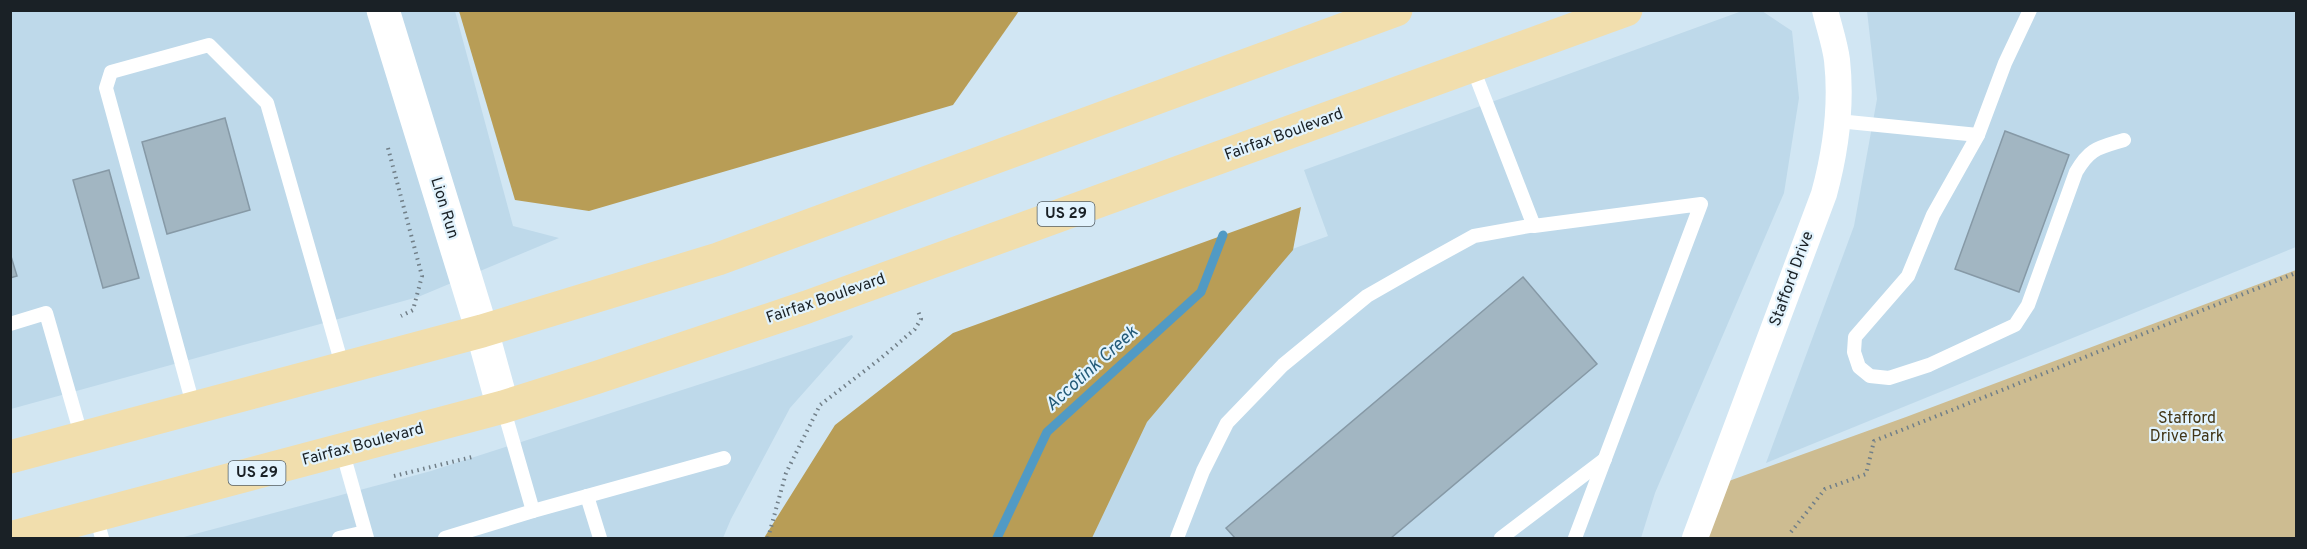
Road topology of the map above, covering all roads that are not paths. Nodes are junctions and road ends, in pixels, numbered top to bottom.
1 (383, 10) edge
2 (1396, 10) edge
3 (1626, 10) edge
4 (1825, 10) edge
5 (2030, 10) edge
6 (1472, 66) junction
7 (1838, 121) junction
8 (1978, 135) junction
9 (2124, 140) dead end
10 (1535, 225) junction
11 (10, 324) edge
12 (482, 331) junction
13 (344, 368) junction
14 (503, 407) junction
15 (194, 408) junction
16 (82, 438) junction
17 (342, 450) junction
18 (10, 457) edge
19 (724, 458) dead end
20 (1605, 459) junction
21 (587, 496) junction
22 (533, 511) junction
23 (99, 527) edge
24 (366, 535) edge
25 (10, 538) edge
26 (339, 538) edge
27 (445, 538) edge
28 (600, 538) edge
29 (1177, 538) edge
30 (1501, 538) edge
31 (1575, 538) edge
32 (1695, 538) edge

1 - 12 street, Lion Run
2 - 12 main road
3 - 6 main road, Fairfax Boulevard / US 29
4 - 7 street, Stafford Drive
5 - 8 lane
6 - 10 lane
6 - 14 main road, Fairfax Boulevard / US 29
7 - 8 lane
7 - 32 street, Stafford Drive
8 - 9 lane
10 - 20 lane
10 - 29 lane
11 - 16 lane
12 - 13 main road
12 - 14 street, Lion Run
13 - 15 main road
13 - 15 lane
14 - 17 main road, Fairfax Boulevard / US 29
14 - 22 lane
15 - 16 main road
16 - 18 main road
17 - 23 main road, Fairfax Boulevard / US 29
17 - 24 lane
19 - 21 lane
20 - 30 lane
20 - 31 lane
21 - 22 lane
21 - 28 lane
22 - 27 lane
23 - 25 main road, Fairfax Boulevard / US 29
24 - 26 lane

